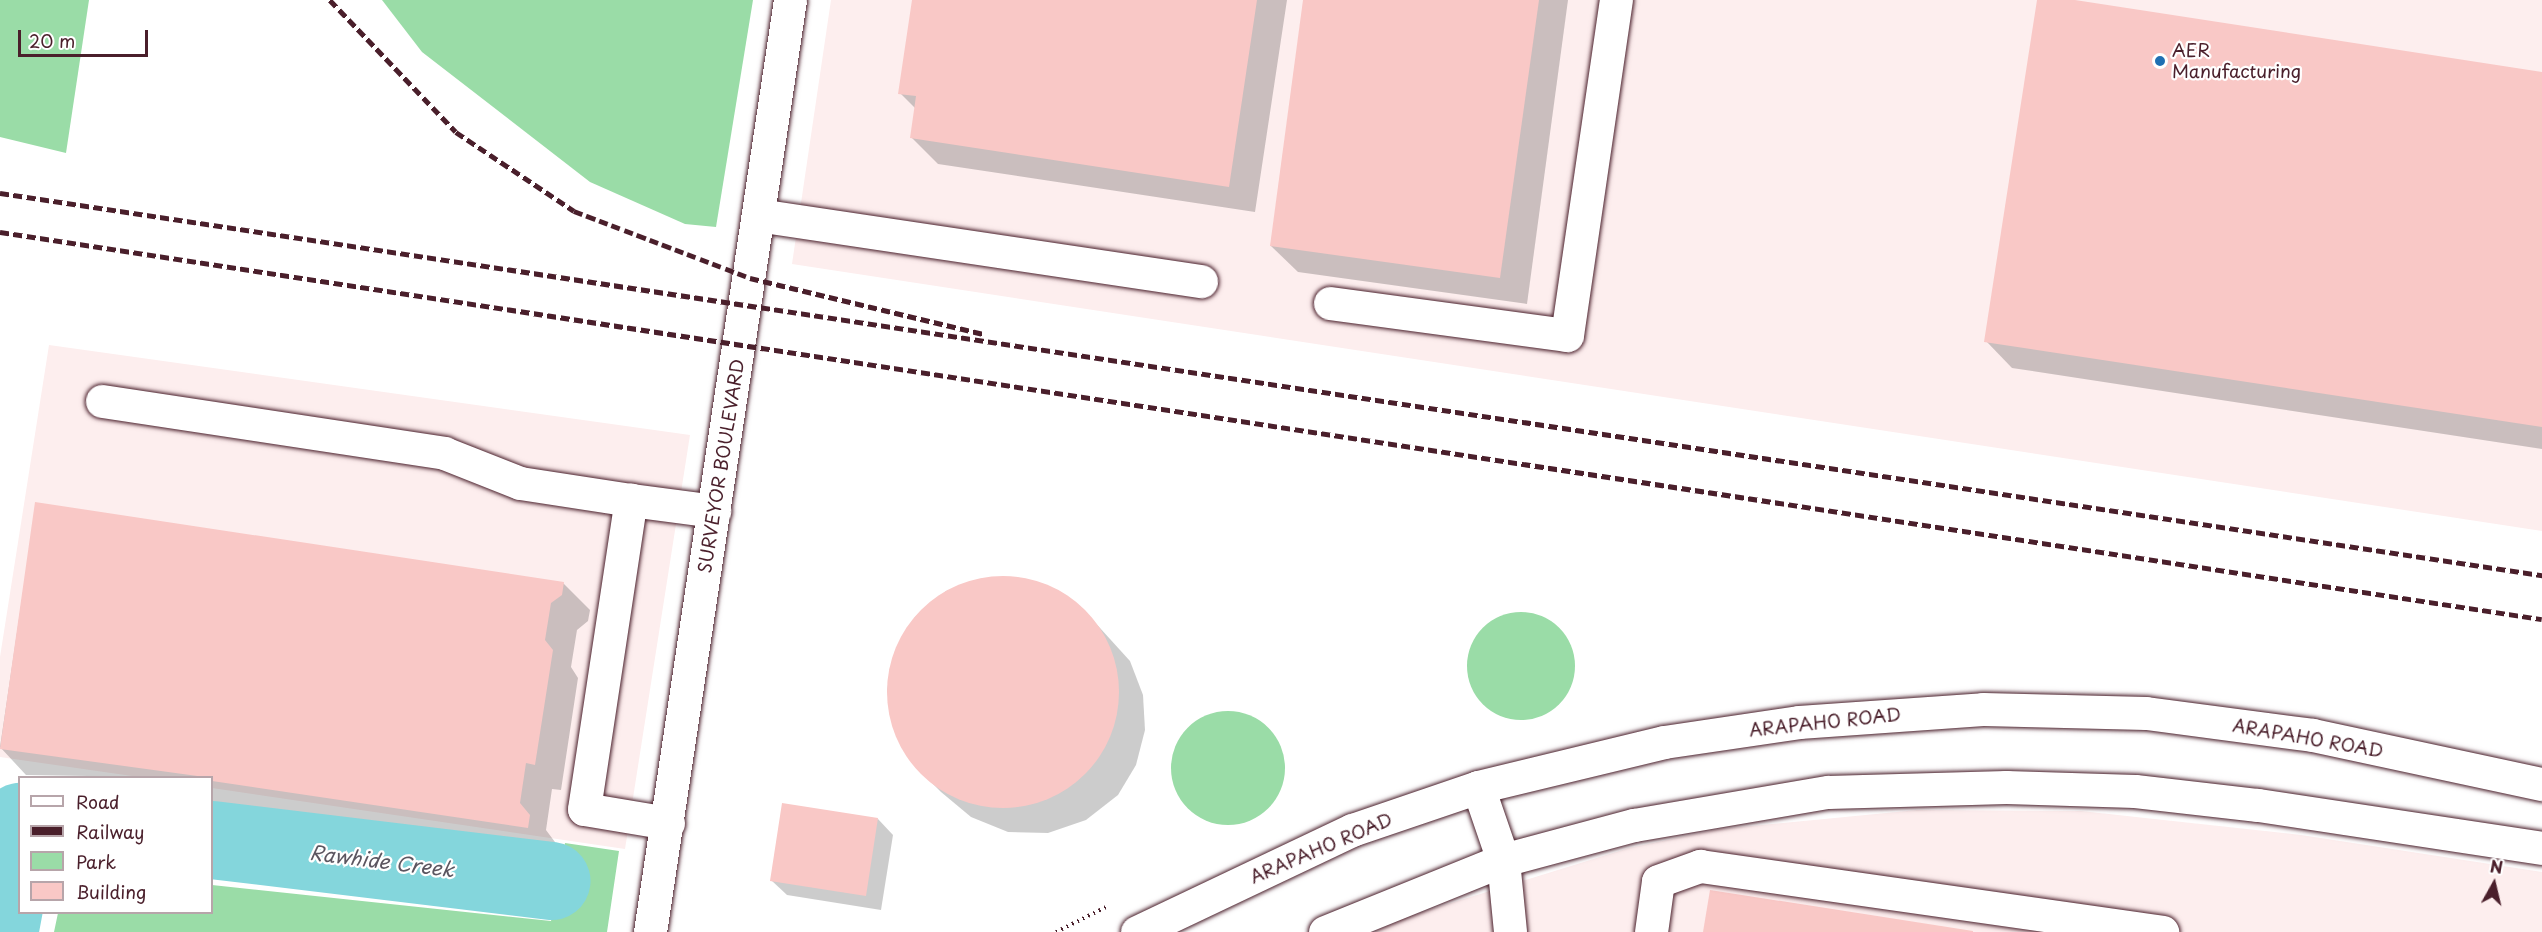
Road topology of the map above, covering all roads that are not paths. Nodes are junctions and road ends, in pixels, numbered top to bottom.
1 (790, 0) edge
2 (1616, 0) edge
3 (758, 215) junction
4 (1201, 281) dead end
5 (1330, 303) dead end
6 (102, 401) dead end
7 (631, 500) junction
8 (714, 511) junction
9 (2542, 784) edge
10 (1478, 787) junction
11 (668, 823) junction
12 (2542, 848) edge
13 (1503, 860) junction
14 (650, 932) edge
15 (1137, 932) edge
16 (1325, 932) edge
17 (1510, 932) edge
18 (1651, 932) edge
19 (2162, 932) edge

1 - 3 main road, SURVEYOR BOULEVARD
2 - 5 main road
3 - 4 main road
3 - 8 main road, SURVEYOR BOULEVARD
6 - 7 main road
7 - 8 main road
7 - 11 main road
8 - 11 main road, SURVEYOR BOULEVARD
9 - 10 main road, ARAPAHO ROAD
10 - 13 main road
10 - 15 main road, ARAPAHO ROAD
11 - 14 main road, SURVEYOR BOULEVARD
12 - 13 main road
13 - 16 main road
13 - 17 main road
18 - 19 main road

